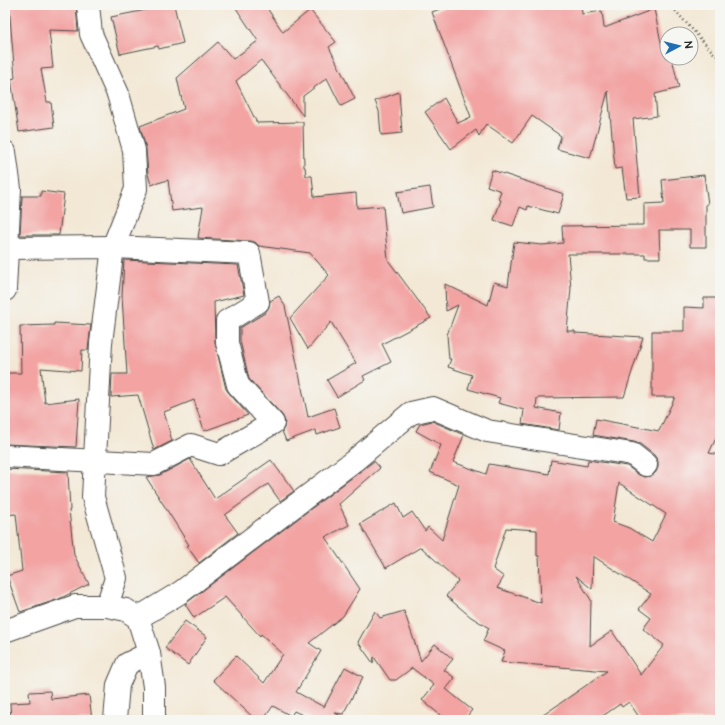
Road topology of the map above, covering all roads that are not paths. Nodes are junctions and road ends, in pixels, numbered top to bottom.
1 (88, 5) edge
2 (5, 152) edge
3 (114, 247) junction
4 (6, 248) edge
5 (5, 290) edge
6 (5, 456) edge
7 (95, 462) junction
8 (646, 465) dead end
9 (107, 606) junction
10 (138, 618) junction
11 (5, 631) edge
12 (149, 653) junction
13 (114, 720) edge
14 (154, 720) edge

1 - 3 street
2 - 4 street
3 - 4 street
3 - 7 street
3 - 7 street
4 - 5 street
6 - 7 street
7 - 9 street
8 - 10 street
9 - 10 street
9 - 11 street
10 - 12 street
12 - 13 street
12 - 14 street

